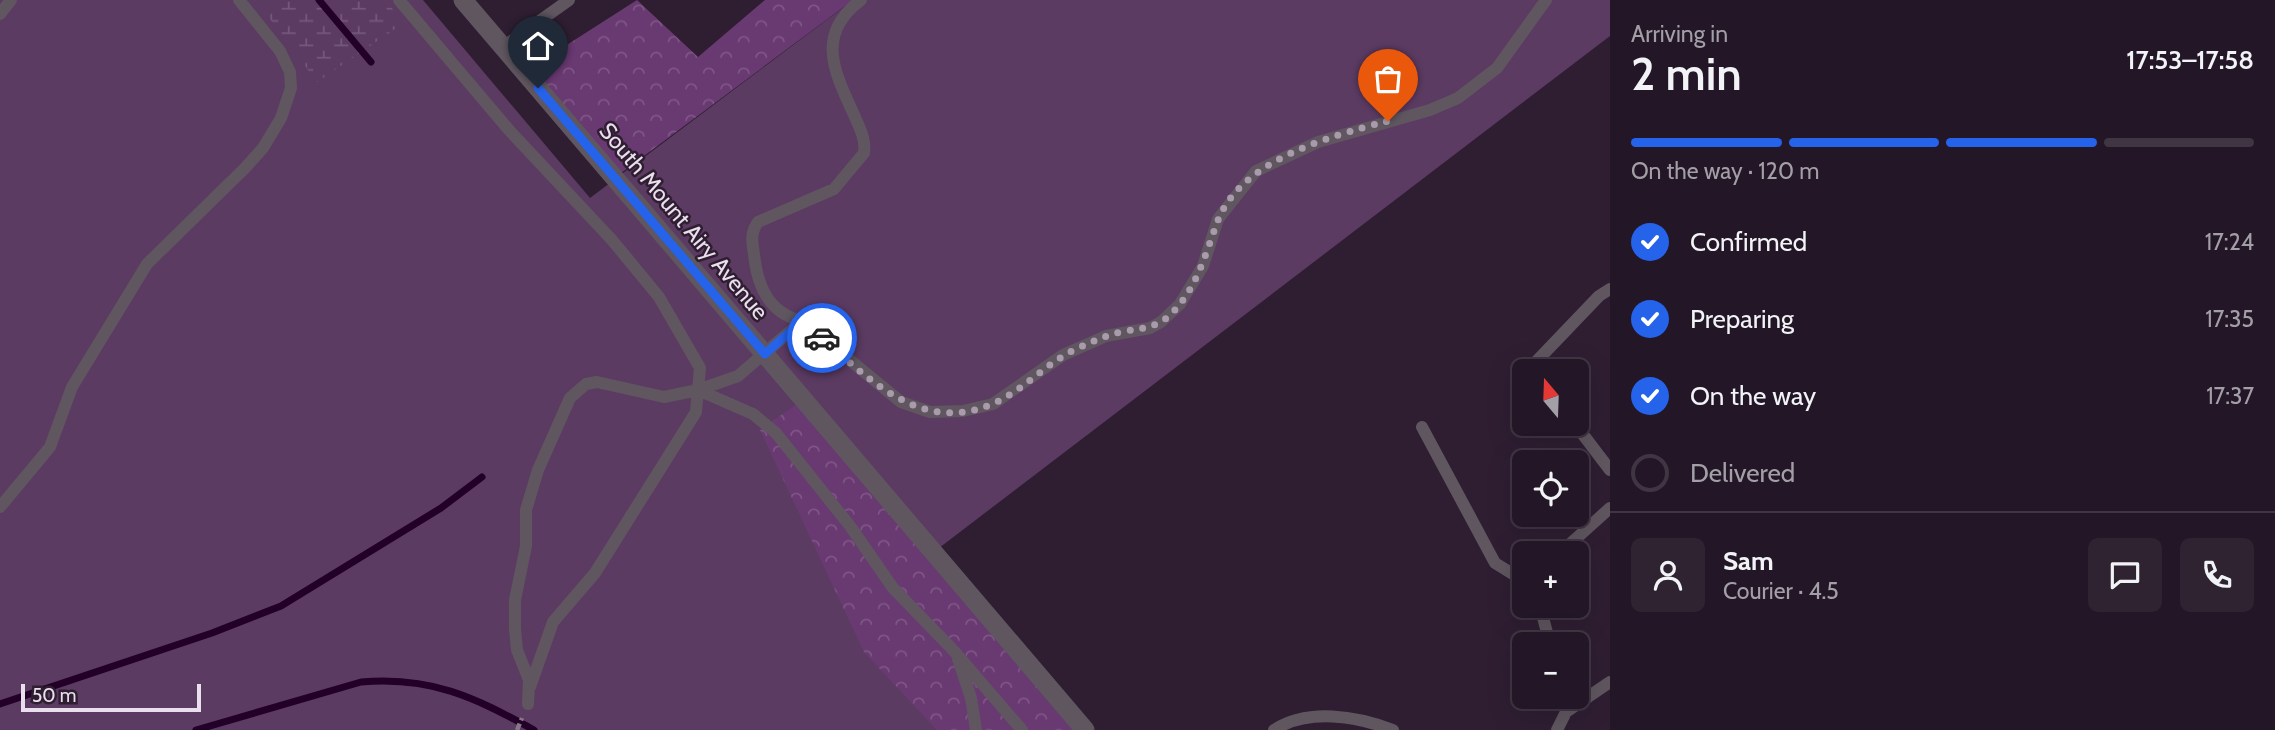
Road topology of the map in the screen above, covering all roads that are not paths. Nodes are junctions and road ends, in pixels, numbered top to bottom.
1 (12, 0) edge
2 (239, 0) edge
3 (399, 0) edge
4 (463, 0) edge
5 (569, 0) edge
6 (860, 0) edge
7 (1546, 0) edge
8 (0, 4) edge
9 (0, 14) edge
10 (503, 47) junction
11 (1610, 289) edge
12 (802, 321) junction
13 (765, 354) junction
14 (1539, 359) edge
15 (698, 390) junction
16 (1422, 427) dead end
17 (1584, 436) edge
18 (1610, 470) edge
19 (0, 507) edge
20 (1610, 508) edge
21 (1573, 541) edge
22 (1512, 574) edge
23 (954, 651) junction
24 (1610, 682) edge
25 (530, 687) junction
26 (528, 704) dead end
27 (1565, 709) edge
28 (1566, 712) junction
29 (976, 730) edge
30 (1022, 730) edge
31 (1086, 730) edge
32 (1274, 730) edge
33 (1393, 730) edge
34 (1558, 730) edge

1 - 8 lane
1 - 9 lane
2 - 19 lane
3 - 15 lane
4 - 10 street, South Mount Airy Avenue
5 - 10 lane
6 - 12 lane
7 - 12 lane
10 - 13 street, South Mount Airy Avenue
11 - 14 lane
12 - 13 lane
13 - 15 lane
13 - 31 street, South Mount Airy Avenue
15 - 23 lane
15 - 25 lane
15 - 25 lane
16 - 22 lane
17 - 18 lane
20 - 21 lane
23 - 29 lane
23 - 30 lane
24 - 28 lane
25 - 26 lane
27 - 28 lane
28 - 34 lane
32 - 33 lane

